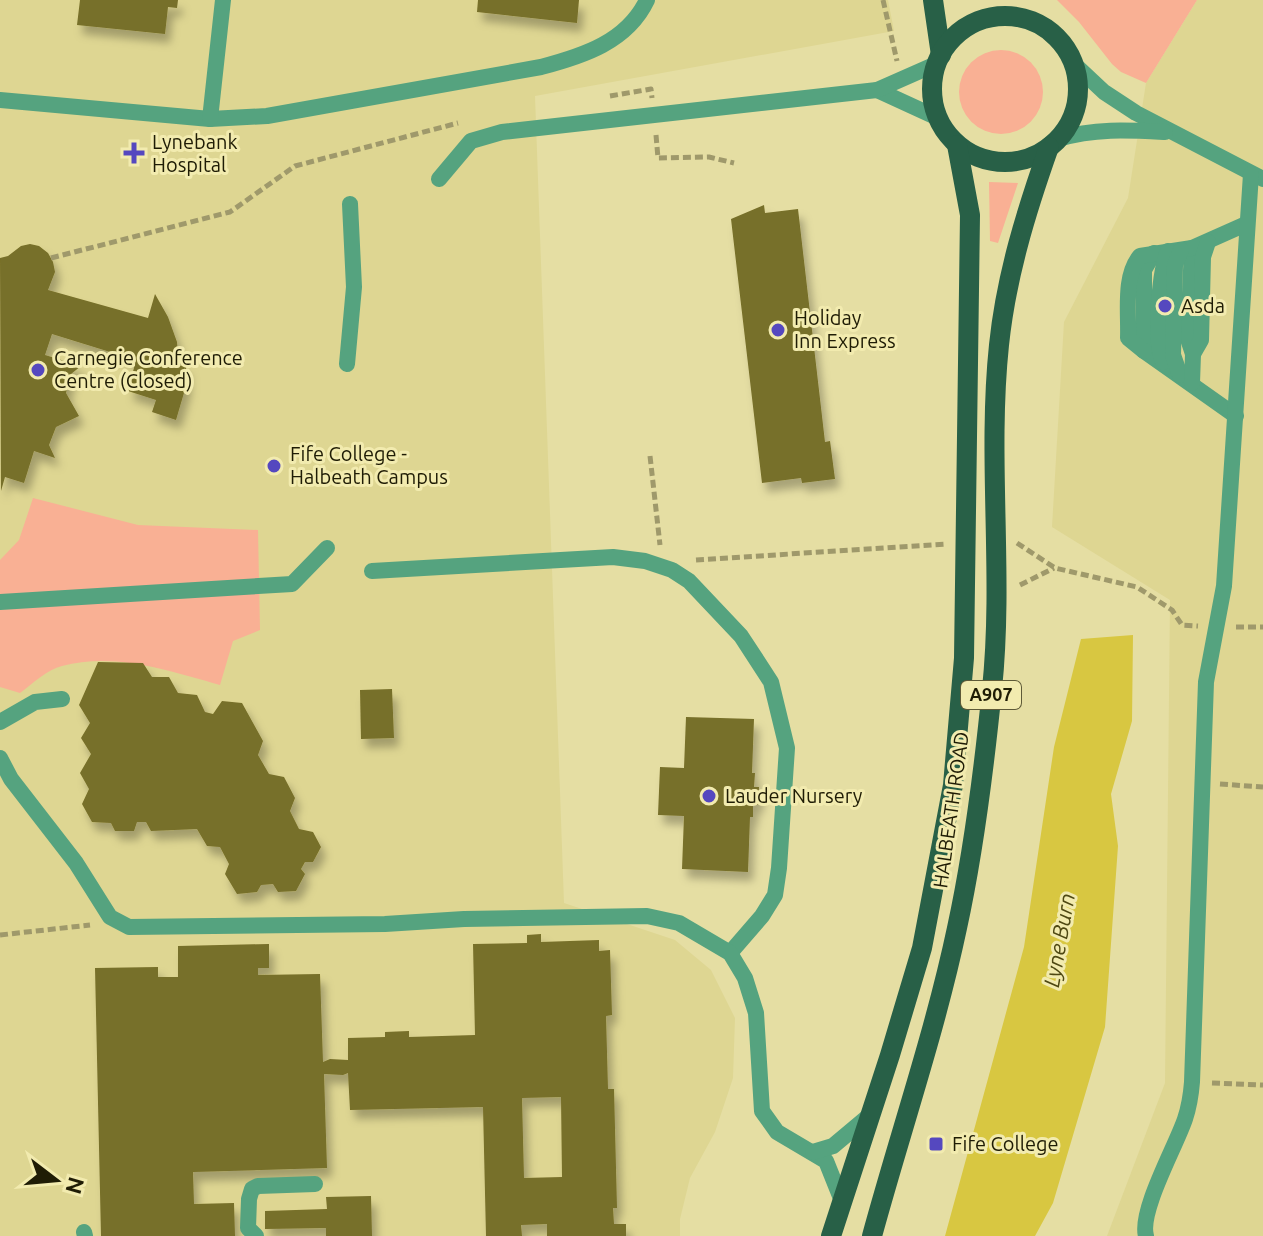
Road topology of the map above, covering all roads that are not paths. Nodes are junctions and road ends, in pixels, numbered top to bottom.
1 (223, 0) edge
2 (647, 0) edge
3 (933, 0) edge
4 (1003, 0) edge
5 (1021, 18) junction
6 (938, 60) junction
7 (1072, 62) junction
8 (877, 90) junction
9 (0, 100) edge
10 (938, 118) junction
11 (210, 119) junction
12 (1170, 132) junction
13 (1054, 143) junction
14 (957, 145) junction
15 (1257, 177) edge
16 (439, 179) dead end
17 (350, 204) dead end
18 (1246, 224) junction
19 (1181, 249) junction
20 (1163, 362) junction
21 (347, 364) dead end
22 (1190, 382) junction
23 (1238, 390) junction
24 (1236, 416) junction
25 (327, 548) dead end
26 (372, 571) dead end
27 (0, 602) edge
28 (62, 699) dead end
29 (0, 722) edge
30 (0, 758) edge
31 (730, 953) junction
32 (870, 1115) junction
33 (813, 1152) junction
34 (315, 1184) dead end
35 (842, 1201) junction
36 (256, 1236) edge
37 (831, 1236) edge
38 (872, 1236) edge
39 (1146, 1236) edge

1 - 11 lane
2 - 11 lane
3 - 6 main road, A907
4 - 5 main road
5 - 6 main road
5 - 7 main road
6 - 8 lane
6 - 10 main road, A907
7 - 12 lane
7 - 13 main road, A907
8 - 10 lane
8 - 16 lane
9 - 11 lane
10 - 14 main road, A907
12 - 13 lane
12 - 15 lane
13 - 14 main road
13 - 38 main road, HALBEATH ROAD / A907
14 - 32 main road, HALBEATH ROAD / A907
15 - 18 lane
17 - 21 lane
18 - 19 lane
18 - 23 lane
19 - 20 lane
19 - 20 lane
19 - 22 lane
19 - 22 lane
20 - 22 lane
22 - 23 lane
22 - 24 lane
23 - 24 lane
24 - 39 lane
25 - 27 lane
26 - 31 lane
28 - 29 lane
30 - 31 lane
31 - 33 lane
32 - 33 lane
32 - 35 main road, HALBEATH ROAD / A907
33 - 35 lane
34 - 36 lane
35 - 37 main road, HALBEATH ROAD / A907

